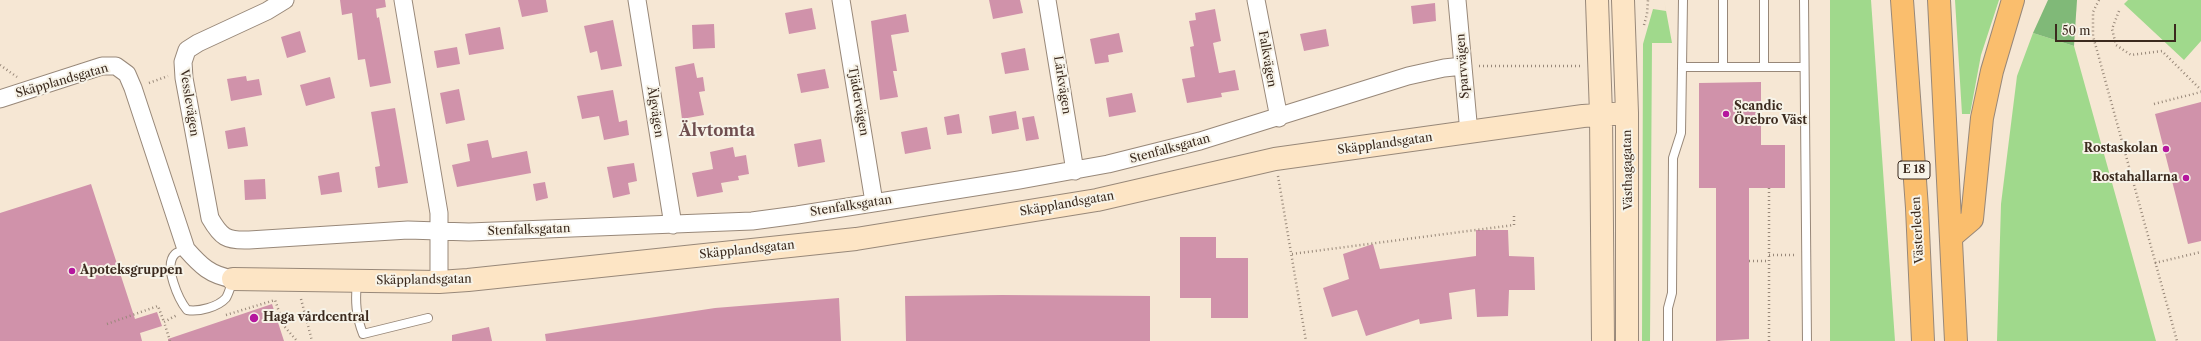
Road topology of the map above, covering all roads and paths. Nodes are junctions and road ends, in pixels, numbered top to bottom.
1 (285, 0) edge
2 (403, 0) edge
3 (637, 0) edge
4 (841, 0) edge
5 (1047, 0) edge
6 (1256, 0) edge
7 (1457, 0) edge
8 (1597, 0) edge
9 (1623, 0) edge
10 (1683, 0) edge
11 (1722, 0) edge
12 (1764, 0) edge
13 (1804, 0) edge
14 (1902, 0) edge
15 (1939, 0) edge
16 (2013, 0) edge
17 (2099, 0) edge
18 (2119, 11) dead end
19 (1599, 65) junction
20 (1463, 66) junction
21 (1682, 67) junction
22 (1723, 67) junction
23 (1764, 67) junction
24 (1804, 67) junction
25 (183, 68) junction
26 (133, 88) junction
27 (2201, 91) edge
28 (0, 98) edge
29 (2154, 104) dead end
30 (1627, 113) junction
31 (1601, 114) junction
32 (1279, 118) junction
33 (1469, 133) junction
34 (1277, 168) dead end
35 (1075, 171) junction
36 (1769, 188) dead end
37 (874, 202) junction
38 (1514, 214) dead end
39 (673, 225) junction
40 (441, 231) junction
41 (1952, 236) junction
42 (224, 237) joint
43 (186, 249) junction
44 (2201, 252) edge
45 (1292, 254) junction
46 (1769, 255) junction
47 (1806, 255) junction
48 (1749, 261) dead end
49 (1769, 261) junction
50 (2155, 263) junction
51 (233, 279) junction
52 (302, 281) junction
53 (357, 281) junction
54 (440, 282) junction
55 (216, 304) junction
56 (187, 310) junction
57 (428, 318) dead end
58 (164, 322) junction
59 (107, 324) dead end
60 (170, 341) edge
61 (297, 341) edge
62 (312, 341) edge
63 (1306, 341) edge
64 (1603, 341) edge
65 (1627, 341) edge
66 (1668, 341) edge
67 (1769, 341) edge
68 (1807, 341) edge
69 (1923, 341) edge
70 (1956, 341) edge
71 (2177, 341) edge

1 - 25 street, Vesslevägen
2 - 40 street
3 - 39 street, Älgvägen
4 - 37 street, Tjädervägen
5 - 35 street, Lärkvägen
6 - 32 street, Falkvägen
7 - 20 street, Sparvvägen
8 - 19 street
9 - 30 street, Västhagagatan
10 - 21 lane
11 - 22 lane
12 - 23 lane
13 - 24 lane
14 - 69 highway, Västerleden / E 18
15 - 41 highway
16 - 41 highway
17 - 50 path
18 - 27 path
19 - 20 path
19 - 31 street
20 - 32 street, Stenfalksgatan
20 - 33 street, Sparvvägen
21 - 22 lane
21 - 66 lane
22 - 23 lane
23 - 24 lane
24 - 47 lane
25 - 26 path
25 - 42 street, Vesslevägen
26 - 28 street, Skäpplandsgatan
26 - 43 street, Skäpplandsgatan
27 - 29 path
30 - 31 street, Skäpplandsgatan
30 - 65 street, Västhagagatan
31 - 33 street, Skäpplandsgatan
31 - 64 street
32 - 35 street, Stenfalksgatan
33 - 54 street, Skäpplandsgatan
34 - 45 path
35 - 37 street, Stenfalksgatan
36 - 46 path
37 - 39 street, Stenfalksgatan
38 - 45 path
39 - 40 street, Stenfalksgatan
40 - 42 street, Stenfalksgatan
40 - 54 street
41 - 70 highway
43 - 51 street, Skäpplandsgatan
43 - 56 lane
44 - 50 path
45 - 63 path
46 - 47 path
46 - 49 path
47 - 68 lane
48 - 49 path
49 - 67 path
50 - 71 path
51 - 52 street, Skäpplandsgatan
51 - 55 lane
52 - 53 street, Skäpplandsgatan
52 - 62 path
53 - 54 street, Skäpplandsgatan
53 - 57 lane
55 - 56 lane
55 - 61 path
56 - 58 path
58 - 59 path
58 - 60 path

